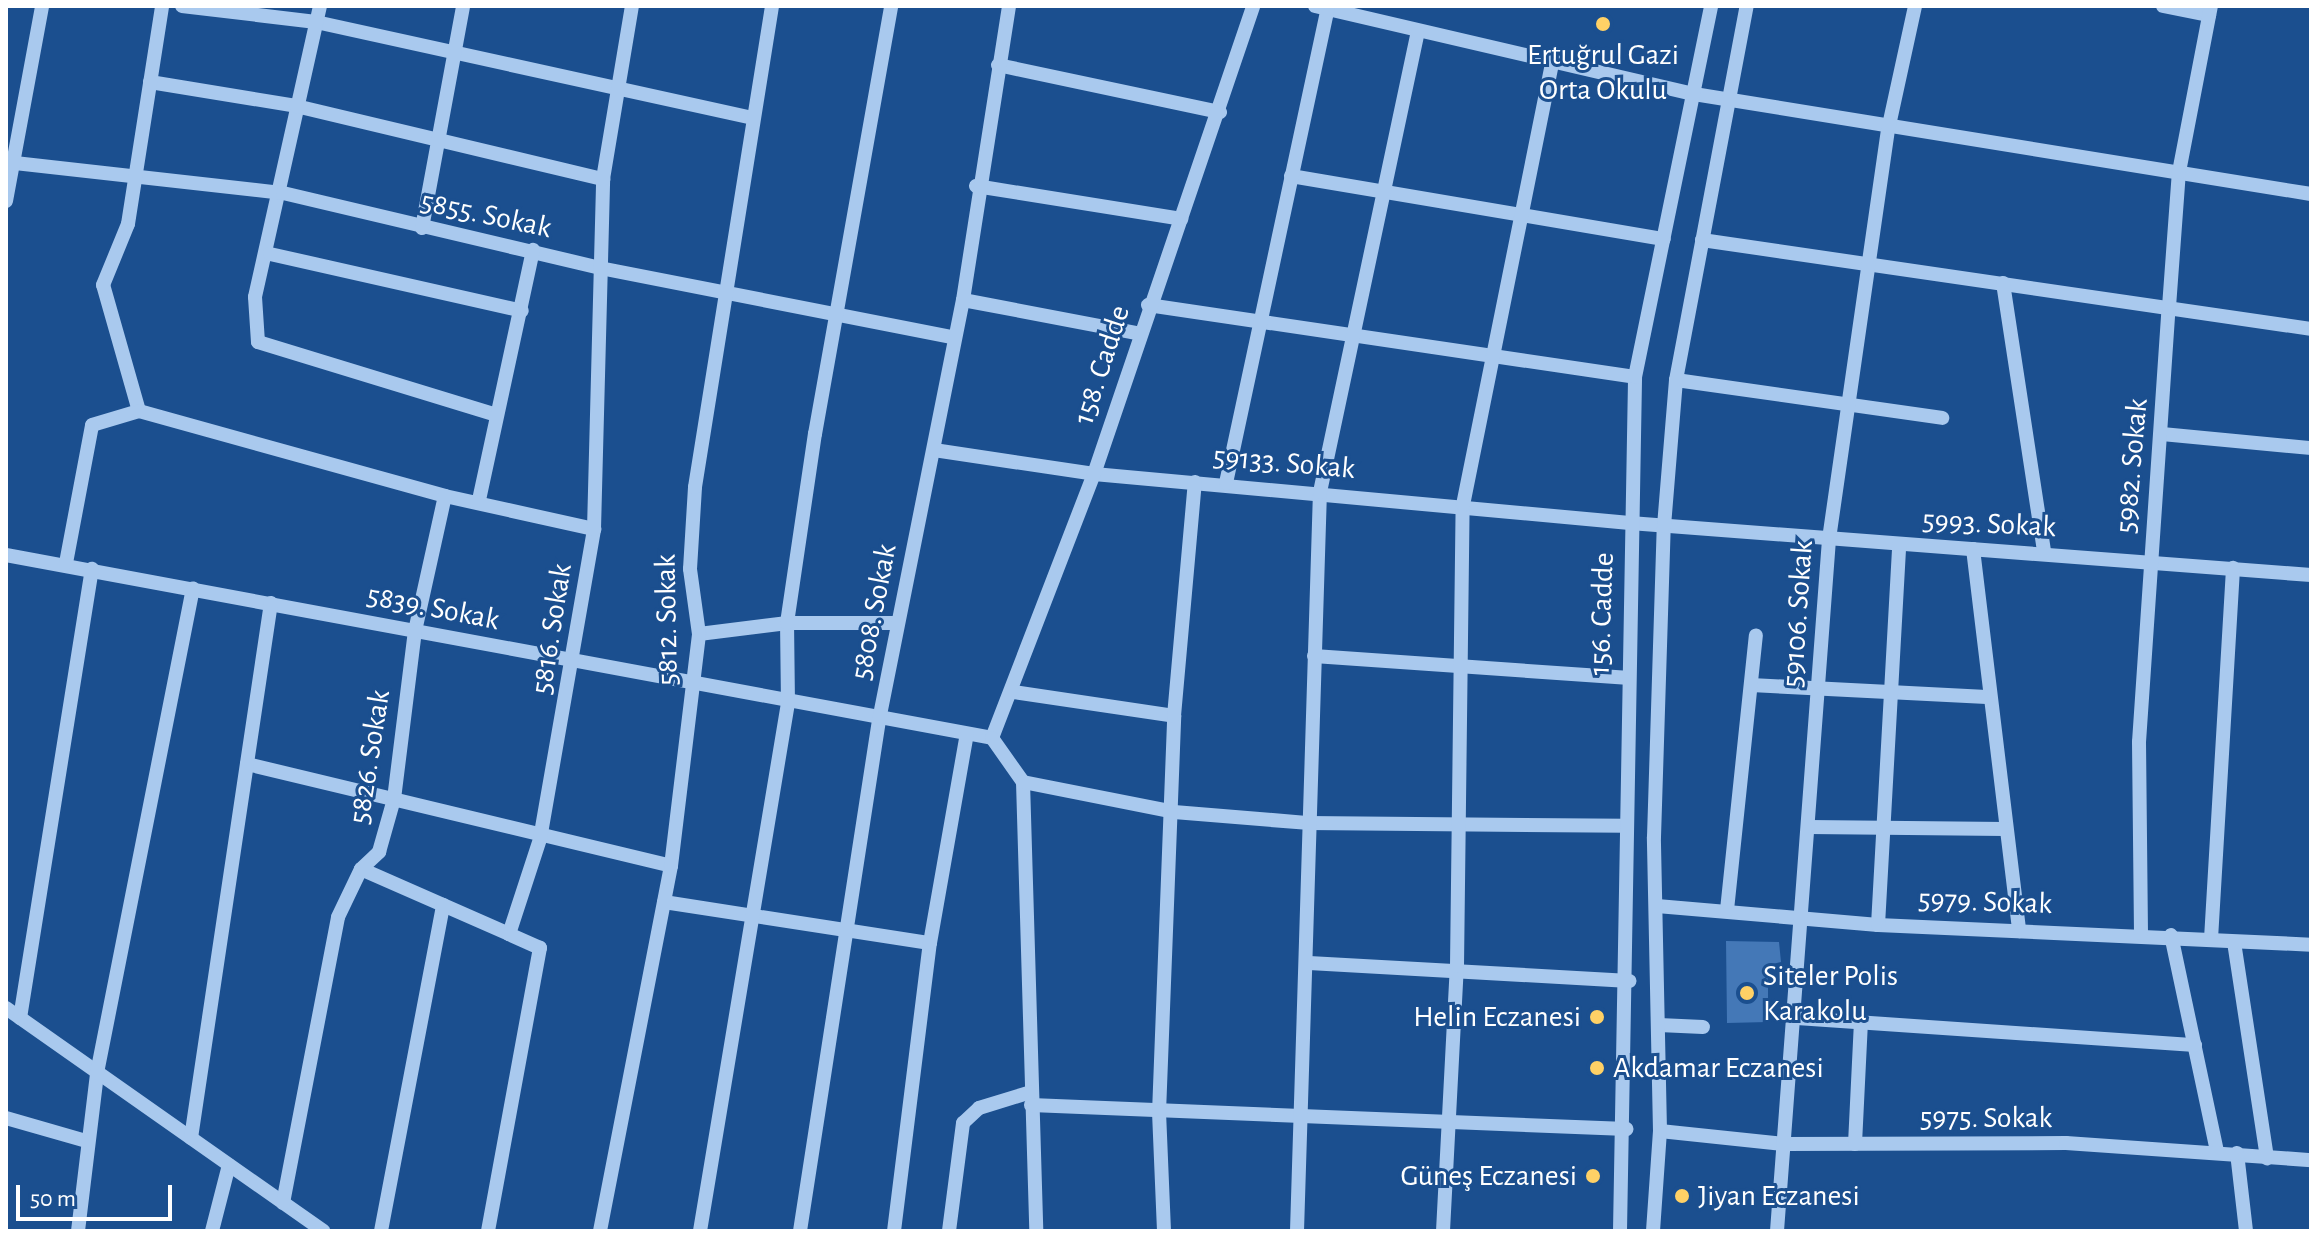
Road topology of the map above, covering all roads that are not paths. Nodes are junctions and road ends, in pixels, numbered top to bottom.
1 (42, 6) edge
2 (162, 6) edge
3 (182, 6) edge
4 (320, 6) edge
5 (463, 6) edge
6 (632, 6) edge
7 (772, 6) edge
8 (891, 6) edge
9 (1009, 6) edge
10 (1253, 6) edge
11 (1711, 6) edge
12 (1747, 6) edge
13 (1915, 6) edge
14 (2163, 6) edge
15 (1321, 8) edge
16 (2210, 11) edge
17 (316, 22) junction
18 (1417, 34) junction
19 (456, 50) junction
20 (998, 65) junction
21 (1552, 65) junction
22 (150, 82) junction
23 (615, 92) junction
24 (1694, 94) junction
25 (1728, 100) junction
26 (296, 106) junction
27 (1220, 112) junction
28 (752, 118) junction
29 (1888, 130) junction
30 (439, 139) junction
31 (9, 163) edge
32 (2179, 172) junction
33 (134, 173) junction
34 (1291, 176) junction
35 (603, 179) junction
36 (976, 186) junction
37 (283, 193) junction
38 (1382, 194) junction
39 (2311, 194) edge
40 (6, 201) edge
41 (1522, 216) junction
42 (1181, 219) junction
43 (422, 228) junction
44 (1664, 239) junction
45 (1702, 240) junction
46 (533, 250) junction
47 (270, 254) junction
48 (600, 268) junction
49 (1867, 269) junction
50 (2003, 283) junction
51 (723, 291) junction
52 (963, 300) junction
53 (1148, 305) junction
54 (2169, 307) junction
55 (522, 311) junction
56 (834, 314) junction
57 (1262, 318) junction
58 (2311, 329) edge
59 (1357, 333) junction
60 (1141, 334) junction
61 (953, 337) junction
62 (1493, 352) junction
63 (1635, 377) junction
64 (1676, 380) junction
65 (1852, 406) junction
66 (139, 411) junction
67 (494, 414) junction
68 (1942, 418) dead end
69 (2162, 434) junction
70 (2311, 448) edge
71 (934, 450) junction
72 (1094, 474) junction
73 (1195, 482) junction
74 (1226, 483) junction
75 (1320, 492) junction
76 (445, 496) junction
77 (479, 500) junction
78 (1463, 505) junction
79 (1630, 523) junction
80 (1664, 526) junction
81 (594, 529) junction
82 (1829, 539) junction
83 (1899, 545) junction
84 (1973, 549) junction
85 (2044, 552) junction
86 (6, 555) edge
87 (66, 563) junction
88 (2149, 563) junction
89 (2233, 568) junction
90 (92, 569) junction
91 (2311, 575) edge
92 (193, 588) junction
93 (271, 603) junction
94 (787, 623) junction
95 (897, 623) junction
96 (415, 631) junction
97 (699, 634) junction
98 (1756, 636) dead end
99 (1314, 656) junction
100 (575, 662) junction
101 (1463, 670) junction
102 (1626, 678) junction
103 (695, 685) junction
104 (1751, 685) junction
105 (1818, 690) junction
106 (1886, 691) junction
107 (1014, 692) junction
108 (1987, 697) junction
109 (788, 703) junction
110 (1174, 716) junction
111 (879, 720) junction
112 (967, 734) junction
113 (992, 738) junction
114 (247, 764) junction
115 (1023, 782) junction
116 (394, 799) junction
117 (1174, 812) junction
118 (1307, 823) junction
119 (1625, 826) junction
120 (1454, 827) junction
121 (1809, 827) junction
122 (2005, 829) junction
123 (1881, 830) junction
124 (540, 839) junction
125 (671, 866) junction
126 (361, 869) junction
127 (664, 902) junction
128 (443, 905) junction
129 (1657, 906) junction
130 (1727, 910) junction
131 (755, 915) junction
132 (1802, 919) junction
133 (1878, 925) junction
134 (847, 929) junction
135 (2019, 931) junction
136 (2141, 933) junction
137 (509, 934) junction
138 (2171, 935) junction
139 (2211, 939) junction
140 (2234, 942) junction
141 (930, 943) junction
142 (2311, 945) edge
143 (1309, 963) junction
144 (1457, 966) junction
145 (1629, 981) junction
146 (6, 1008) edge
147 (20, 1018) junction
148 (1797, 1018) junction
149 (1861, 1023) junction
150 (1659, 1025) junction
151 (1703, 1027) dead end
152 (2195, 1045) junction
153 (97, 1073) junction
154 (1031, 1098) junction
155 (1159, 1113) junction
156 (6, 1118) edge
157 (1305, 1120) junction
158 (1452, 1123) junction
159 (1627, 1129) junction
160 (1660, 1131) junction
161 (191, 1138) junction
162 (86, 1141) junction
163 (1784, 1144) junction
164 (1855, 1144) junction
165 (2217, 1152) junction
166 (2237, 1153) junction
167 (2267, 1158) junction
168 (2311, 1160) edge
169 (229, 1165) junction
170 (283, 1203) junction
171 (78, 1231) edge
172 (212, 1231) edge
173 (323, 1231) edge
174 (381, 1231) edge
175 (488, 1231) edge
176 (600, 1231) edge
177 (700, 1231) edge
178 (800, 1231) edge
179 (894, 1231) edge
180 (949, 1231) edge
181 (1036, 1231) edge
182 (1164, 1231) edge
183 (1297, 1231) edge
184 (1443, 1231) edge
185 (1620, 1231) edge
186 (1653, 1231) edge
187 (1777, 1231) edge
188 (2246, 1231) edge

1 - 31 street
2 - 22 street
3 - 17 street
4 - 17 street
5 - 19 street
6 - 23 street, 5816. Sokak
7 - 28 street, 5812. Sokak
8 - 56 street
9 - 20 street, 5808. Sokak
10 - 27 street, 158. Cadde
11 - 24 street, 156. Cadde
12 - 25 street, 156. Cadde
13 - 29 street, 59106. Sokak
14 - 16 street
15 - 18 street
15 - 34 street
16 - 32 street, 5982. Sokak
17 - 19 street
17 - 26 street
18 - 21 street
18 - 38 street
19 - 23 street
19 - 30 street
20 - 27 street
20 - 36 street, 5808. Sokak
21 - 24 street
21 - 41 street
22 - 26 street
22 - 33 street
23 - 28 street
23 - 35 street, 5816. Sokak
24 - 25 street
24 - 44 street, 156. Cadde
25 - 29 street
25 - 45 street, 156. Cadde
26 - 30 street
26 - 37 street
27 - 42 street, 158. Cadde
28 - 51 street, 5812. Sokak
29 - 32 street
29 - 49 street, 59106. Sokak
30 - 35 street
30 - 43 street
31 - 33 street, 5855. Sokak
31 - 40 street
32 - 39 street
32 - 54 street, 5982. Sokak
33 - 37 street, 5855. Sokak
33 - 66 street
34 - 38 street
34 - 57 street
35 - 48 street, 5816. Sokak
36 - 42 street
36 - 52 street, 5808. Sokak
37 - 43 street, 5855. Sokak
37 - 47 street
38 - 41 street
38 - 59 street
41 - 44 street
41 - 62 street
42 - 53 street, 158. Cadde
43 - 46 street, 5855. Sokak
44 - 63 street, 156. Cadde
45 - 49 street
45 - 64 street, 156. Cadde
46 - 48 street, 5855. Sokak
46 - 55 street
47 - 55 street
47 - 67 street
48 - 51 street, 5855. Sokak
48 - 81 street, 5816. Sokak
49 - 50 street
49 - 65 street, 59106. Sokak
50 - 54 street
50 - 85 street
51 - 56 street, 5855. Sokak
51 - 97 street, 5812. Sokak
52 - 60 street
52 - 61 street, 5808. Sokak
53 - 57 street
53 - 60 street, 158. Cadde
54 - 58 street
54 - 69 street, 5982. Sokak
55 - 67 street
56 - 61 street, 5855. Sokak
56 - 94 street
57 - 59 street
57 - 74 street
59 - 62 street
59 - 75 street
60 - 72 street, 158. Cadde
61 - 71 street, 5808. Sokak
62 - 63 street
62 - 78 street
63 - 79 street, 156. Cadde
64 - 65 street
64 - 80 street, 156. Cadde
65 - 68 street
65 - 82 street, 59106. Sokak
66 - 76 street
66 - 87 street
67 - 77 street
69 - 70 street
69 - 88 street, 5982. Sokak
71 - 72 street, 59133. Sokak
71 - 95 street, 5808. Sokak
72 - 73 street, 59133. Sokak
72 - 107 street, 158. Cadde
73 - 74 street, 59133. Sokak
73 - 110 street
74 - 75 street, 59133. Sokak
75 - 78 street, 59133. Sokak
75 - 99 street
76 - 77 street
76 - 96 street, 5826. Sokak
77 - 81 street
78 - 79 street, 59133. Sokak
78 - 101 street
79 - 80 street, 59133. Sokak
79 - 102 street, 156. Cadde
80 - 82 street, 5993. Sokak
80 - 129 street, 156. Cadde
81 - 100 street, 5816. Sokak
82 - 83 street, 5993. Sokak
82 - 105 street, 59106. Sokak
83 - 84 street, 5993. Sokak
83 - 106 street
84 - 85 street, 5993. Sokak
84 - 108 street
85 - 88 street, 5993. Sokak
86 - 87 street, 5839. Sokak
87 - 90 street, 5839. Sokak
88 - 89 street, 5993. Sokak
88 - 136 street, 5982. Sokak
89 - 91 street, 5993. Sokak
89 - 139 street
90 - 92 street, 5839. Sokak
90 - 147 street
92 - 93 street, 5839. Sokak
92 - 153 street
93 - 96 street, 5839. Sokak
93 - 114 street
94 - 95 street
94 - 97 street
94 - 109 street
95 - 111 street, 5808. Sokak
96 - 100 street, 5839. Sokak
96 - 116 street, 5826. Sokak
97 - 103 street, 5812. Sokak
98 - 104 street
99 - 101 street
99 - 118 street
100 - 103 street, 5839. Sokak
100 - 124 street, 5816. Sokak
101 - 102 street
101 - 120 street
102 - 119 street, 156. Cadde
103 - 109 street, 5839. Sokak
103 - 125 street, 5812. Sokak
104 - 105 street
104 - 130 street
105 - 106 street
105 - 121 street, 59106. Sokak
106 - 108 street
106 - 123 street
107 - 110 street
107 - 113 street, 158. Cadde
108 - 122 street
109 - 111 street, 5839. Sokak
109 - 131 street
110 - 117 street
111 - 112 street, 5839. Sokak
111 - 134 street, 5808. Sokak
112 - 113 street, 5839. Sokak
112 - 141 street
113 - 115 street
114 - 116 street
114 - 161 street
115 - 117 street
115 - 154 street
116 - 124 street
116 - 126 street, 5826. Sokak
117 - 118 street
117 - 155 street
118 - 120 street
118 - 143 street
119 - 120 street
119 - 145 street, 156. Cadde
120 - 144 street
121 - 123 street
121 - 132 street, 59106. Sokak
122 - 123 street
122 - 135 street
123 - 133 street
124 - 125 street
124 - 137 street, 5816. Sokak
125 - 127 street, 5812. Sokak
126 - 128 street
126 - 170 street, 5826. Sokak
127 - 131 street
127 - 176 street, 5812. Sokak
128 - 137 street
128 - 174 street
129 - 130 street, 5979. Sokak
129 - 150 street, 156. Cadde
130 - 132 street, 5979. Sokak
131 - 134 street
131 - 177 street
132 - 133 street, 5979. Sokak
132 - 148 street, 59106. Sokak
133 - 135 street, 5979. Sokak
134 - 141 street
134 - 178 street, 5808. Sokak
135 - 136 street, 5979. Sokak
136 - 138 street, 5979. Sokak
137 - 175 street
138 - 139 street, 5979. Sokak
138 - 152 street
139 - 140 street, 5979. Sokak
140 - 142 street, 5979. Sokak
140 - 167 street
141 - 179 street
143 - 144 street
143 - 157 street
144 - 145 street
144 - 158 street
145 - 159 street, 156. Cadde
146 - 147 street
147 - 153 street
148 - 149 street
148 - 163 street, 59106. Sokak
149 - 152 street
149 - 164 street
150 - 151 street
150 - 160 street, 156. Cadde
152 - 165 street
153 - 161 street
153 - 162 street
154 - 155 street
154 - 180 street
154 - 181 street
155 - 157 street
155 - 182 street
156 - 162 street
157 - 158 street
157 - 183 street
158 - 159 street
158 - 184 street
159 - 185 street, 156. Cadde
160 - 163 street, 5975. Sokak
160 - 186 street, 156. Cadde
161 - 169 street
162 - 171 street
163 - 164 street, 5975. Sokak
163 - 187 street, 59106. Sokak
164 - 165 street, 5975. Sokak
165 - 166 street, 5975. Sokak
166 - 167 street, 5975. Sokak
166 - 188 street
167 - 168 street, 5975. Sokak
169 - 170 street
169 - 172 street
170 - 173 street

